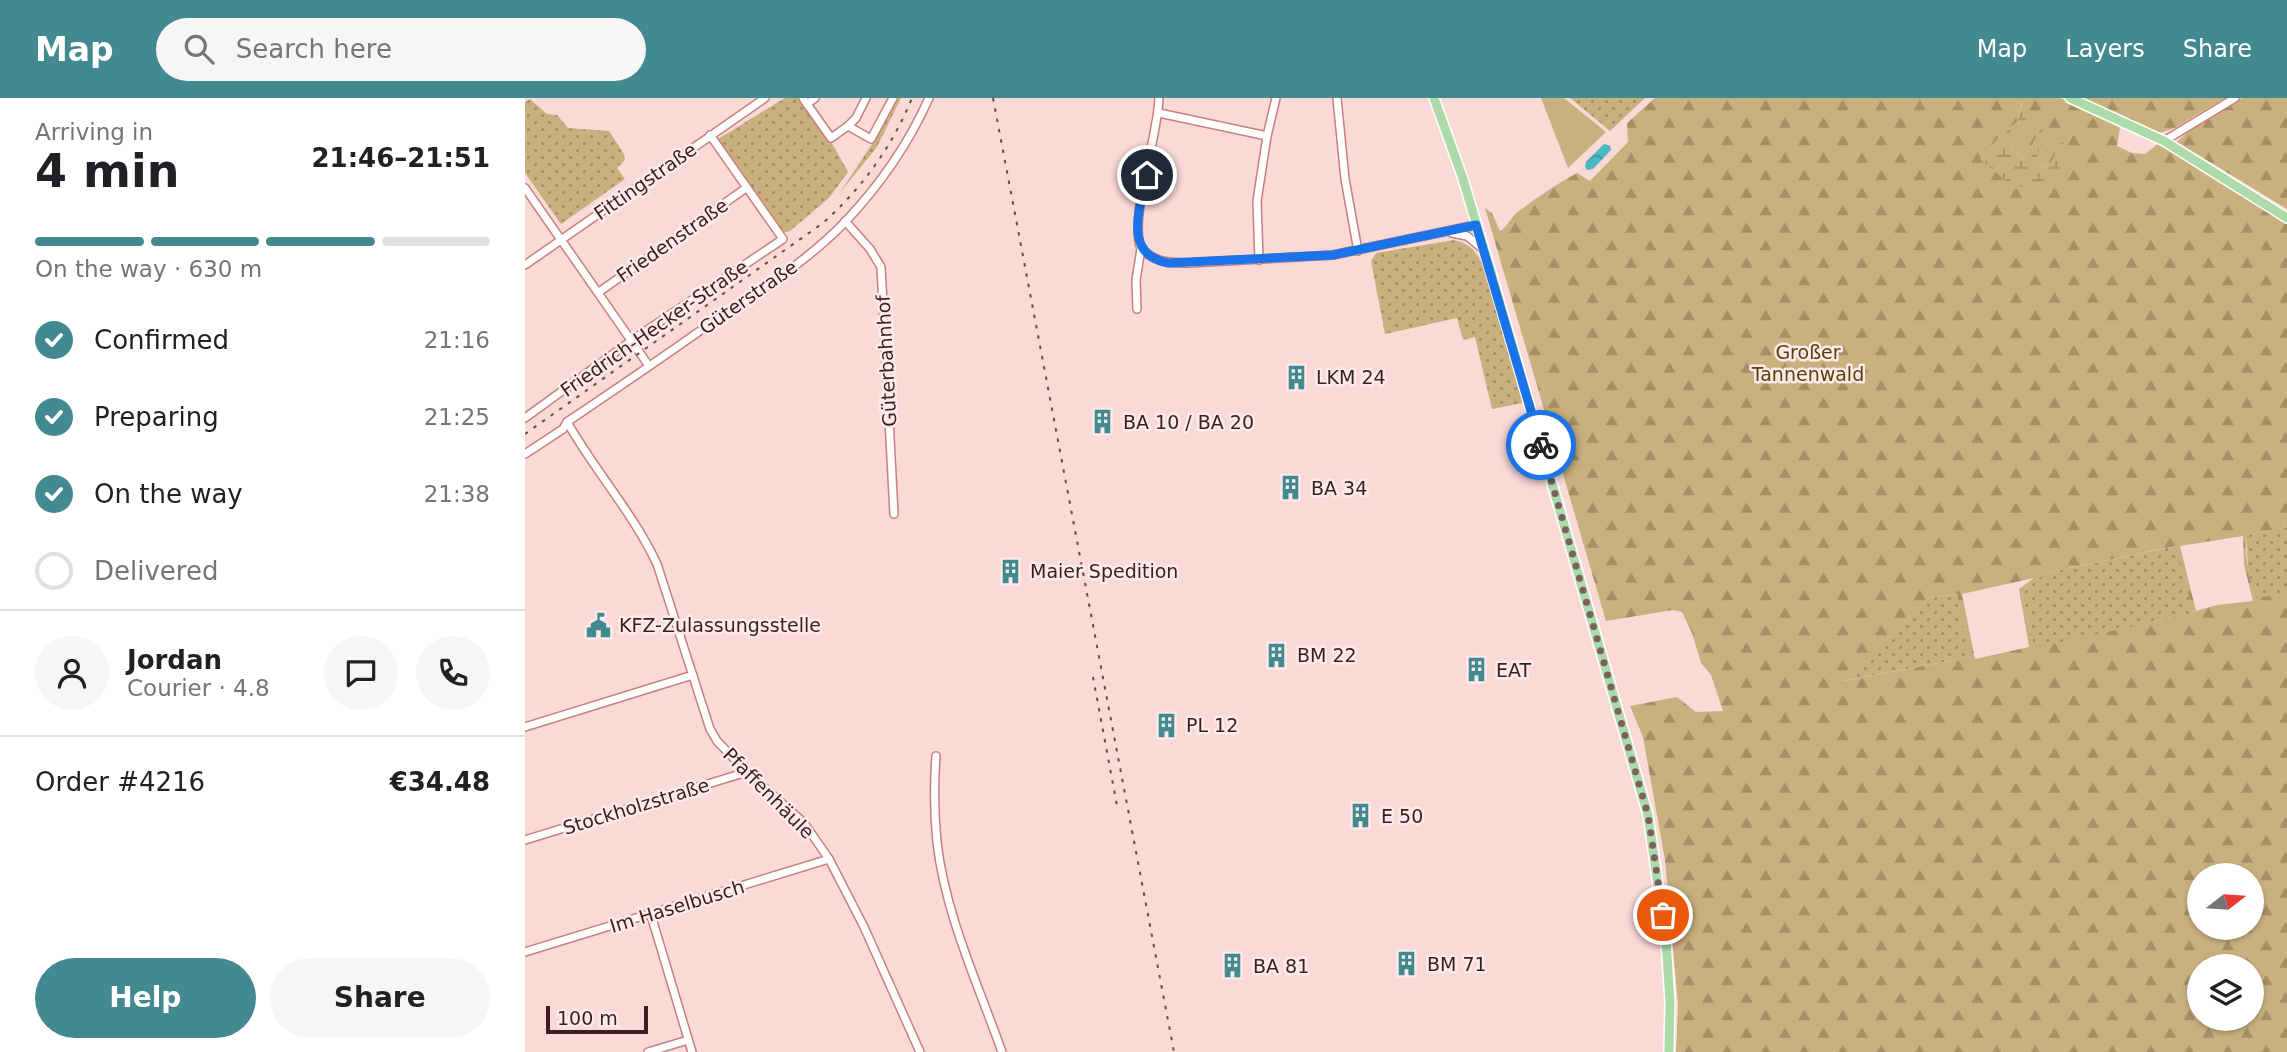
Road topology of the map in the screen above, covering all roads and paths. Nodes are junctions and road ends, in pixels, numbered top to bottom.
1 (765, 98) edge
2 (815, 98) edge
3 (866, 98) edge
4 (893, 98) edge
5 (929, 98) edge
6 (1159, 98) edge
7 (1276, 98) edge
8 (1337, 98) edge
9 (1434, 98) edge
10 (2070, 98) edge
11 (2235, 98) edge
12 (805, 101) edge
13 (1159, 113) junction
14 (848, 126) junction
15 (710, 135) junction
16 (1267, 136) junction
17 (2164, 141) junction
18 (525, 188) edge
19 (746, 188) junction
20 (2287, 218) edge
21 (845, 221) junction
22 (1476, 225) junction
23 (1448, 232) junction
24 (561, 240) junction
25 (1142, 249) junction
26 (1484, 250) junction
27 (1358, 251) junction
28 (1259, 260) junction
29 (525, 265) edge
30 (599, 292) junction
31 (1137, 309) dead end
32 (631, 341) junction
33 (649, 366) junction
34 (525, 418) edge
35 (567, 422) junction
36 (525, 454) edge
37 (894, 514) dead end
38 (693, 675) junction
39 (525, 727) edge
40 (936, 756) dead end
41 (747, 772) junction
42 (525, 840) edge
43 (829, 859) junction
44 (651, 915) junction
45 (525, 953) edge
46 (688, 1040) junction
47 (648, 1052) edge
48 (692, 1052) edge
49 (920, 1052) edge
50 (1002, 1052) edge
51 (1669, 1052) edge

1 - 15 street, Fittingstraße
2 - 12 street
3 - 14 street
4 - 14 street
5 - 21 street, Güterstraße
6 - 13 street
7 - 16 street
8 - 27 street
9 - 22 main road
10 - 17 main road
11 - 17 street
12 - 14 street
13 - 16 street
13 - 25 street
15 - 19 street
15 - 24 street, Fittingstraße
16 - 28 street
17 - 20 main road
18 - 24 street
19 - 30 street, Friedenstraße
19 - 32 street, Friedrich-Hecker-Straße
21 - 33 street, Güterstraße
21 - 37 street, Güterbahnhof
22 - 23 street
22 - 26 main road
23 - 26 street
23 - 27 street
24 - 29 street, Fittingstraße
24 - 30 street
25 - 28 street
25 - 31 street
26 - 51 main road
27 - 28 street
30 - 32 street
32 - 33 street
32 - 34 street, Friedrich-Hecker-Straße
33 - 35 street, Güterstraße
35 - 36 street, Güterstraße
35 - 38 street, Pfaffenhäule
38 - 39 street
38 - 41 street, Pfaffenhäule
40 - 50 street
41 - 42 street, Stockholzstraße
41 - 43 street, Pfaffenhäule
43 - 44 street, Im Haselbusch
43 - 49 street, Pfaffenhäule
44 - 45 street, Im Haselbusch
44 - 46 street
46 - 47 street
46 - 48 street

